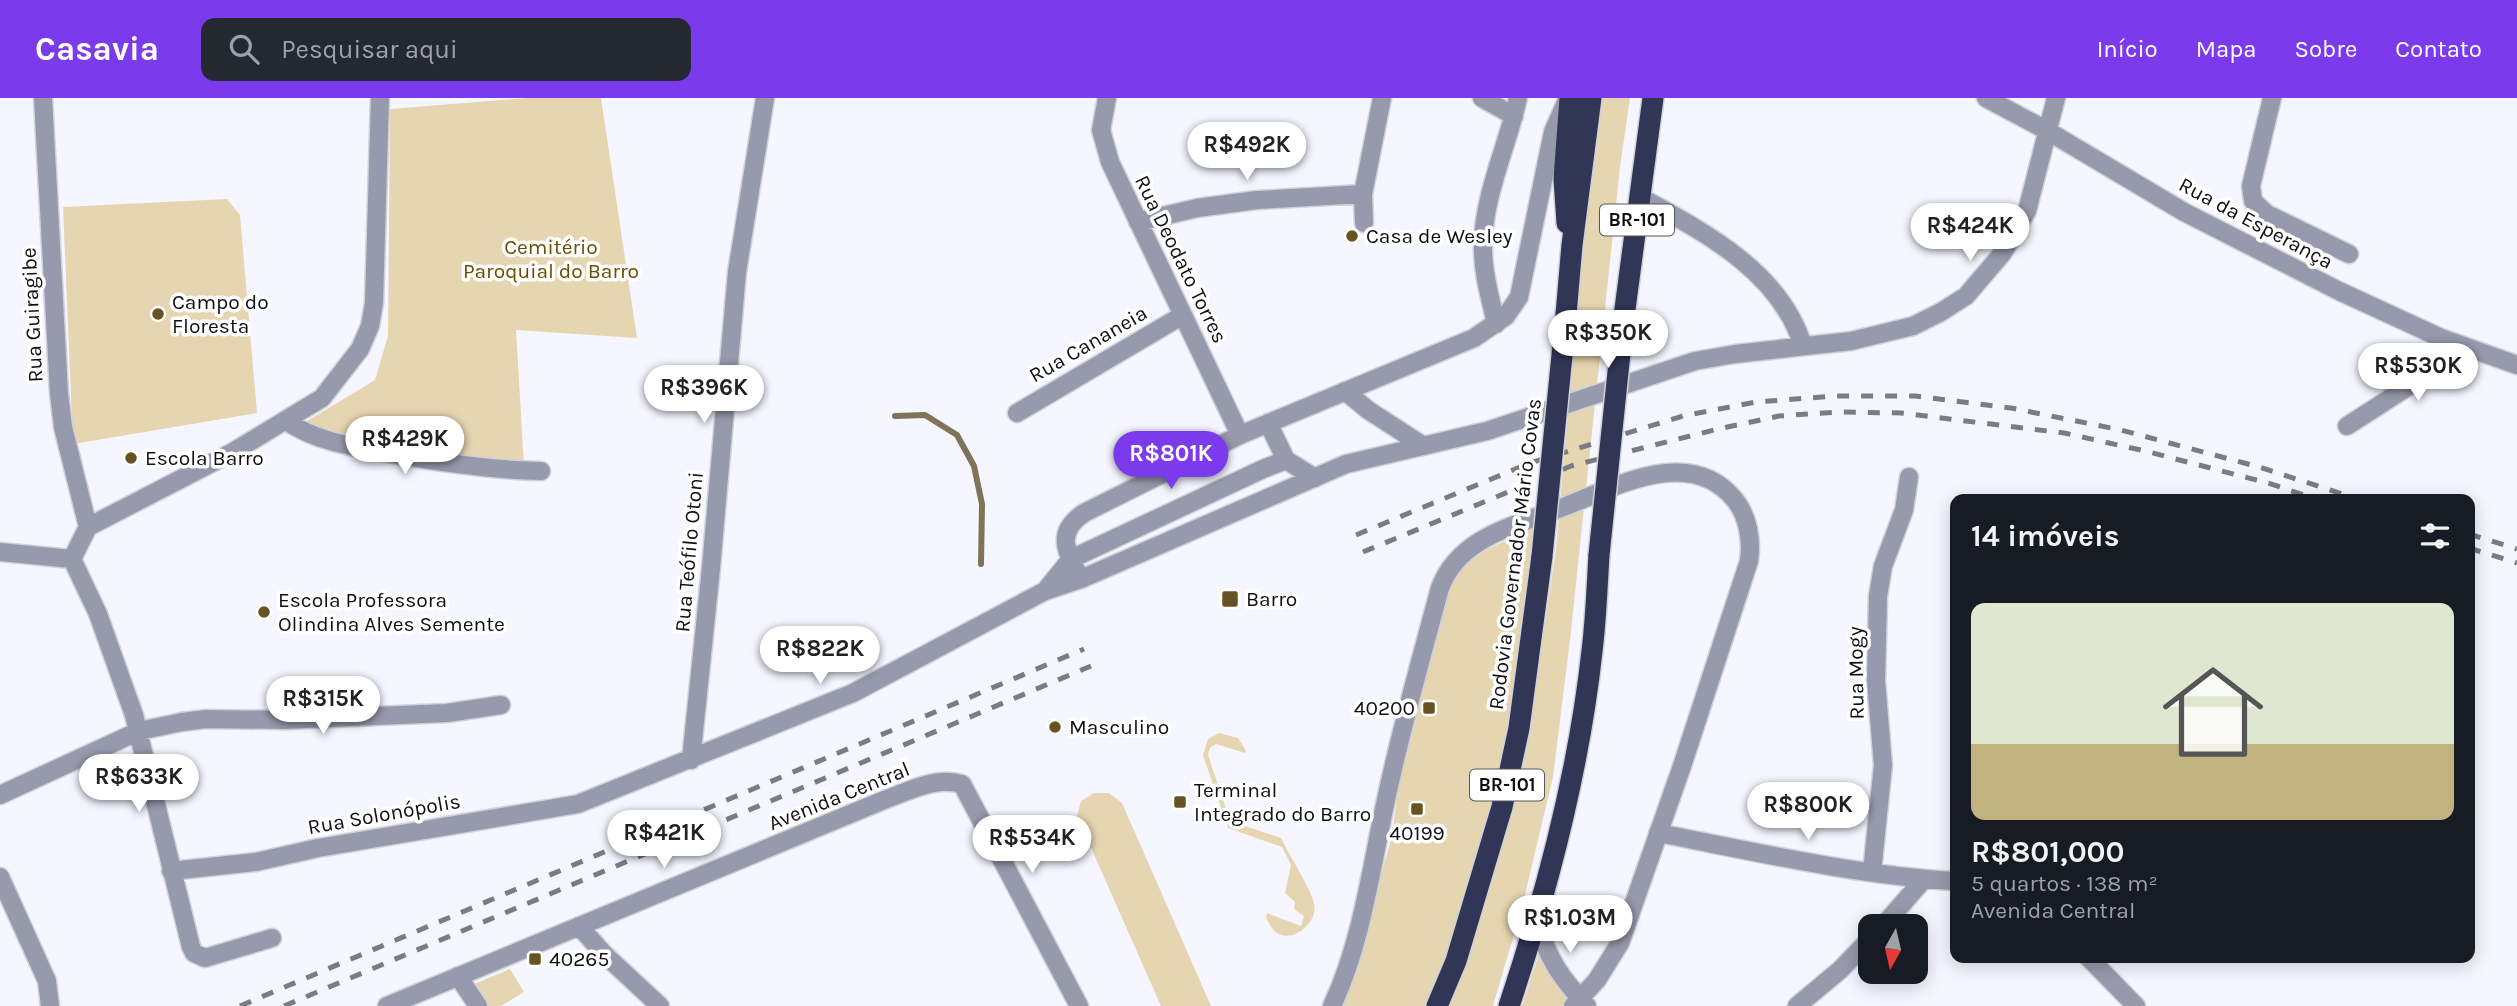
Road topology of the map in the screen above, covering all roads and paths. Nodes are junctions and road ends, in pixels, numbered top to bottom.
1 (43, 98) edge
2 (380, 98) edge
3 (765, 98) edge
4 (1107, 98) edge
5 (1382, 98) edge
6 (1482, 98) edge
7 (1569, 98) edge
8 (1591, 98) edge
9 (1986, 98) edge
10 (2056, 98) edge
11 (2272, 98) edge
12 (1655, 104) edge
13 (1516, 107) edge
14 (2046, 130) junction
15 (1363, 194) junction
16 (1640, 197) junction
17 (1138, 222) junction
18 (1364, 223) dead end
19 (1572, 245) junction
20 (2348, 254) dead end
21 (1183, 316) junction
22 (1496, 324) junction
23 (1803, 346) junction
24 (2468, 348) junction
25 (2517, 365) edge
26 (1346, 391) junction
27 (1017, 413) dead end
28 (286, 421) junction
29 (1268, 423) junction
30 (2347, 426) dead end
31 (1240, 435) junction
32 (1422, 445) junction
33 (1286, 460) junction
34 (541, 471) dead end
35 (1909, 477) dead end
36 (1315, 478) junction
37 (88, 527) junction
38 (0, 552) edge
39 (72, 559) junction
40 (1071, 559) junction
41 (1082, 579) junction
42 (1045, 591) junction
43 (501, 705) dead end
44 (139, 732) junction
45 (691, 760) junction
46 (0, 795) edge
47 (1658, 834) junction
48 (171, 871) junction
49 (1872, 872) junction
50 (0, 877) edge
51 (1924, 879) junction
52 (1950, 881) edge
53 (1893, 914) edge
54 (1537, 921) junction
55 (579, 926) junction
56 (272, 938) dead end
57 (1858, 952) edge
58 (2094, 963) edge
59 (458, 976) junction
60 (1580, 1004) edge
61 (50, 1006) edge
62 (387, 1006) edge
63 (478, 1006) edge
64 (660, 1006) edge
65 (1079, 1006) edge
66 (1332, 1006) edge
67 (1437, 1006) edge
68 (1509, 1006) edge
69 (1797, 1006) edge
70 (2136, 1006) edge

1 - 37 street, Rua Guiragibe
2 - 28 street
3 - 45 street, Rua Teófilo Otoni
4 - 17 street, Rua Deodato Torres
5 - 15 street
6 - 13 street
7 - 19 highway
7 - 22 street
8 - 19 highway, Rodovia Governador Mário Covas / BR-101
9 - 14 street, Rua da Esperança
10 - 14 street
11 - 20 street
12 - 16 highway, BR-101
13 - 22 street
14 - 23 street
14 - 24 street, Rua da Esperança
15 - 17 street
15 - 18 street
16 - 23 street
16 - 54 highway, BR-101, bridge
17 - 21 street, Rua Deodato Torres
19 - 67 highway, Rodovia Governador Mário Covas / BR-101, bridge
21 - 27 street, Rua Cananeia
21 - 31 street, Rua Deodato Torres
22 - 26 street
23 - 32 street
24 - 25 street, Rua da Esperança
24 - 30 street
26 - 29 street
26 - 32 street
28 - 34 street
28 - 37 street
29 - 31 street
29 - 33 street
31 - 40 street
32 - 36 street
33 - 36 street
33 - 40 street
35 - 49 street, Rua Mogy
36 - 41 street
37 - 39 street
38 - 39 street
39 - 44 street
40 - 41 street
40 - 42 street
41 - 42 street
42 - 45 street
43 - 44 street
44 - 46 street
44 - 48 street
45 - 48 street, Rua Solonópolis
47 - 49 street
47 - 60 street
47 - 66 street
48 - 56 street
49 - 51 street
50 - 61 street
51 - 52 street
51 - 53 street
54 - 60 street
54 - 68 highway, BR-101
55 - 59 street, Avenida Central
55 - 64 street
55 - 65 street, Avenida Central
57 - 69 street
58 - 70 street
59 - 62 street, Avenida Central
59 - 63 street

